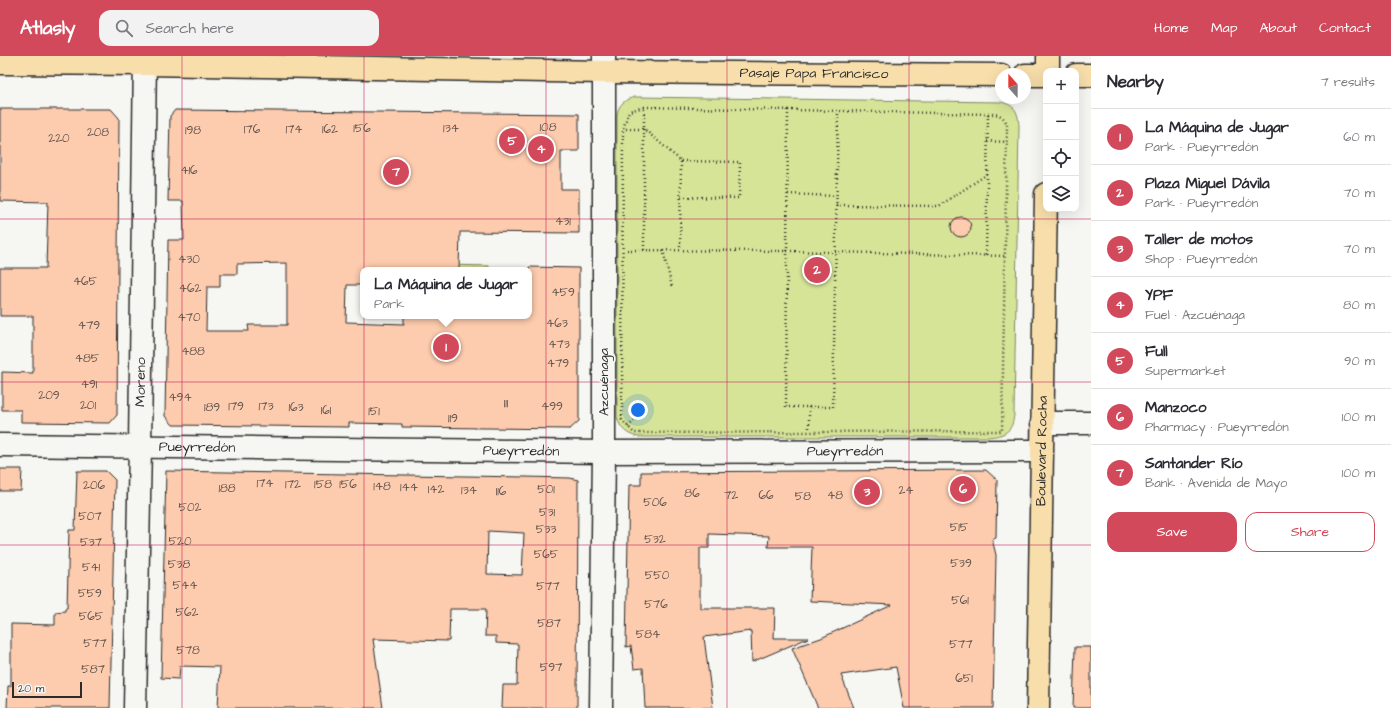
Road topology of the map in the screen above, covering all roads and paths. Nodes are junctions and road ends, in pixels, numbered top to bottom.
1 (1048, 56) edge
2 (145, 60) edge
3 (0, 63) edge
4 (604, 64) edge
5 (1048, 68) edge
6 (995, 75) edge
7 (1031, 75) edge
8 (1043, 75) edge
9 (1079, 75) edge
10 (1091, 75) edge
11 (644, 107) junction
12 (788, 110) junction
13 (838, 111) junction
14 (988, 114) junction
15 (623, 129) junction
16 (644, 129) junction
17 (987, 141) junction
18 (1007, 142) junction
19 (681, 161) junction
20 (986, 175) junction
21 (788, 194) junction
22 (836, 196) junction
23 (681, 197) junction
24 (836, 205) junction
25 (1046, 212) edge
26 (622, 250) junction
27 (644, 250) junction
28 (663, 250) junction
29 (680, 250) junction
30 (787, 251) junction
31 (835, 252) junction
32 (986, 256) junction
33 (1005, 256) junction
34 (672, 287) dead end
35 (809, 407) junction
36 (639, 416) dead end
37 (1042, 423) junction
38 (1091, 423) edge
39 (628, 426) junction
40 (1002, 431) dead end
41 (0, 445) edge
42 (140, 446) junction
43 (1041, 451) junction
44 (604, 452) junction
45 (135, 708) edge
46 (601, 708) edge
47 (1038, 708) edge

1 - 5 main road
2 - 3 main road, Pasaje Papa Francisco
2 - 4 main road, Pasaje Papa Francisco
2 - 42 street, Moreno
4 - 6 main road, Pasaje Papa Francisco
4 - 44 street, Azcuénaga
7 - 8 main road
9 - 10 main road
11 - 12 path
11 - 15 path
11 - 16 path
12 - 13 path
12 - 21 path
13 - 14 path
13 - 22 path
14 - 17 path
14 - 18 path
15 - 16 path
15 - 26 path
16 - 19 path
16 - 27 path
17 - 18 path
17 - 20 path
18 - 33 path
19 - 23 path
19 - 23 path
20 - 24 path
20 - 32 path
21 - 22 path
21 - 30 path
22 - 24 path
23 - 29 path
24 - 31 path
25 - 37 main road, Boulevard Rocha
26 - 27 path
26 - 39 path
27 - 28 path
28 - 29 path
28 - 34 path
29 - 30 path
30 - 31 path
30 - 35 path
31 - 32 path
31 - 35 path
32 - 33 path
33 - 40 path
35 - 39 path
36 - 39 path
37 - 38 street
37 - 43 main road, Boulevard Rocha
41 - 42 street, Pueyrredón
42 - 44 street, Pueyrredón
42 - 45 street, Moreno
43 - 44 street, Pueyrredón
43 - 47 main road, Boulevard Rocha
44 - 46 street, Azcuénaga

